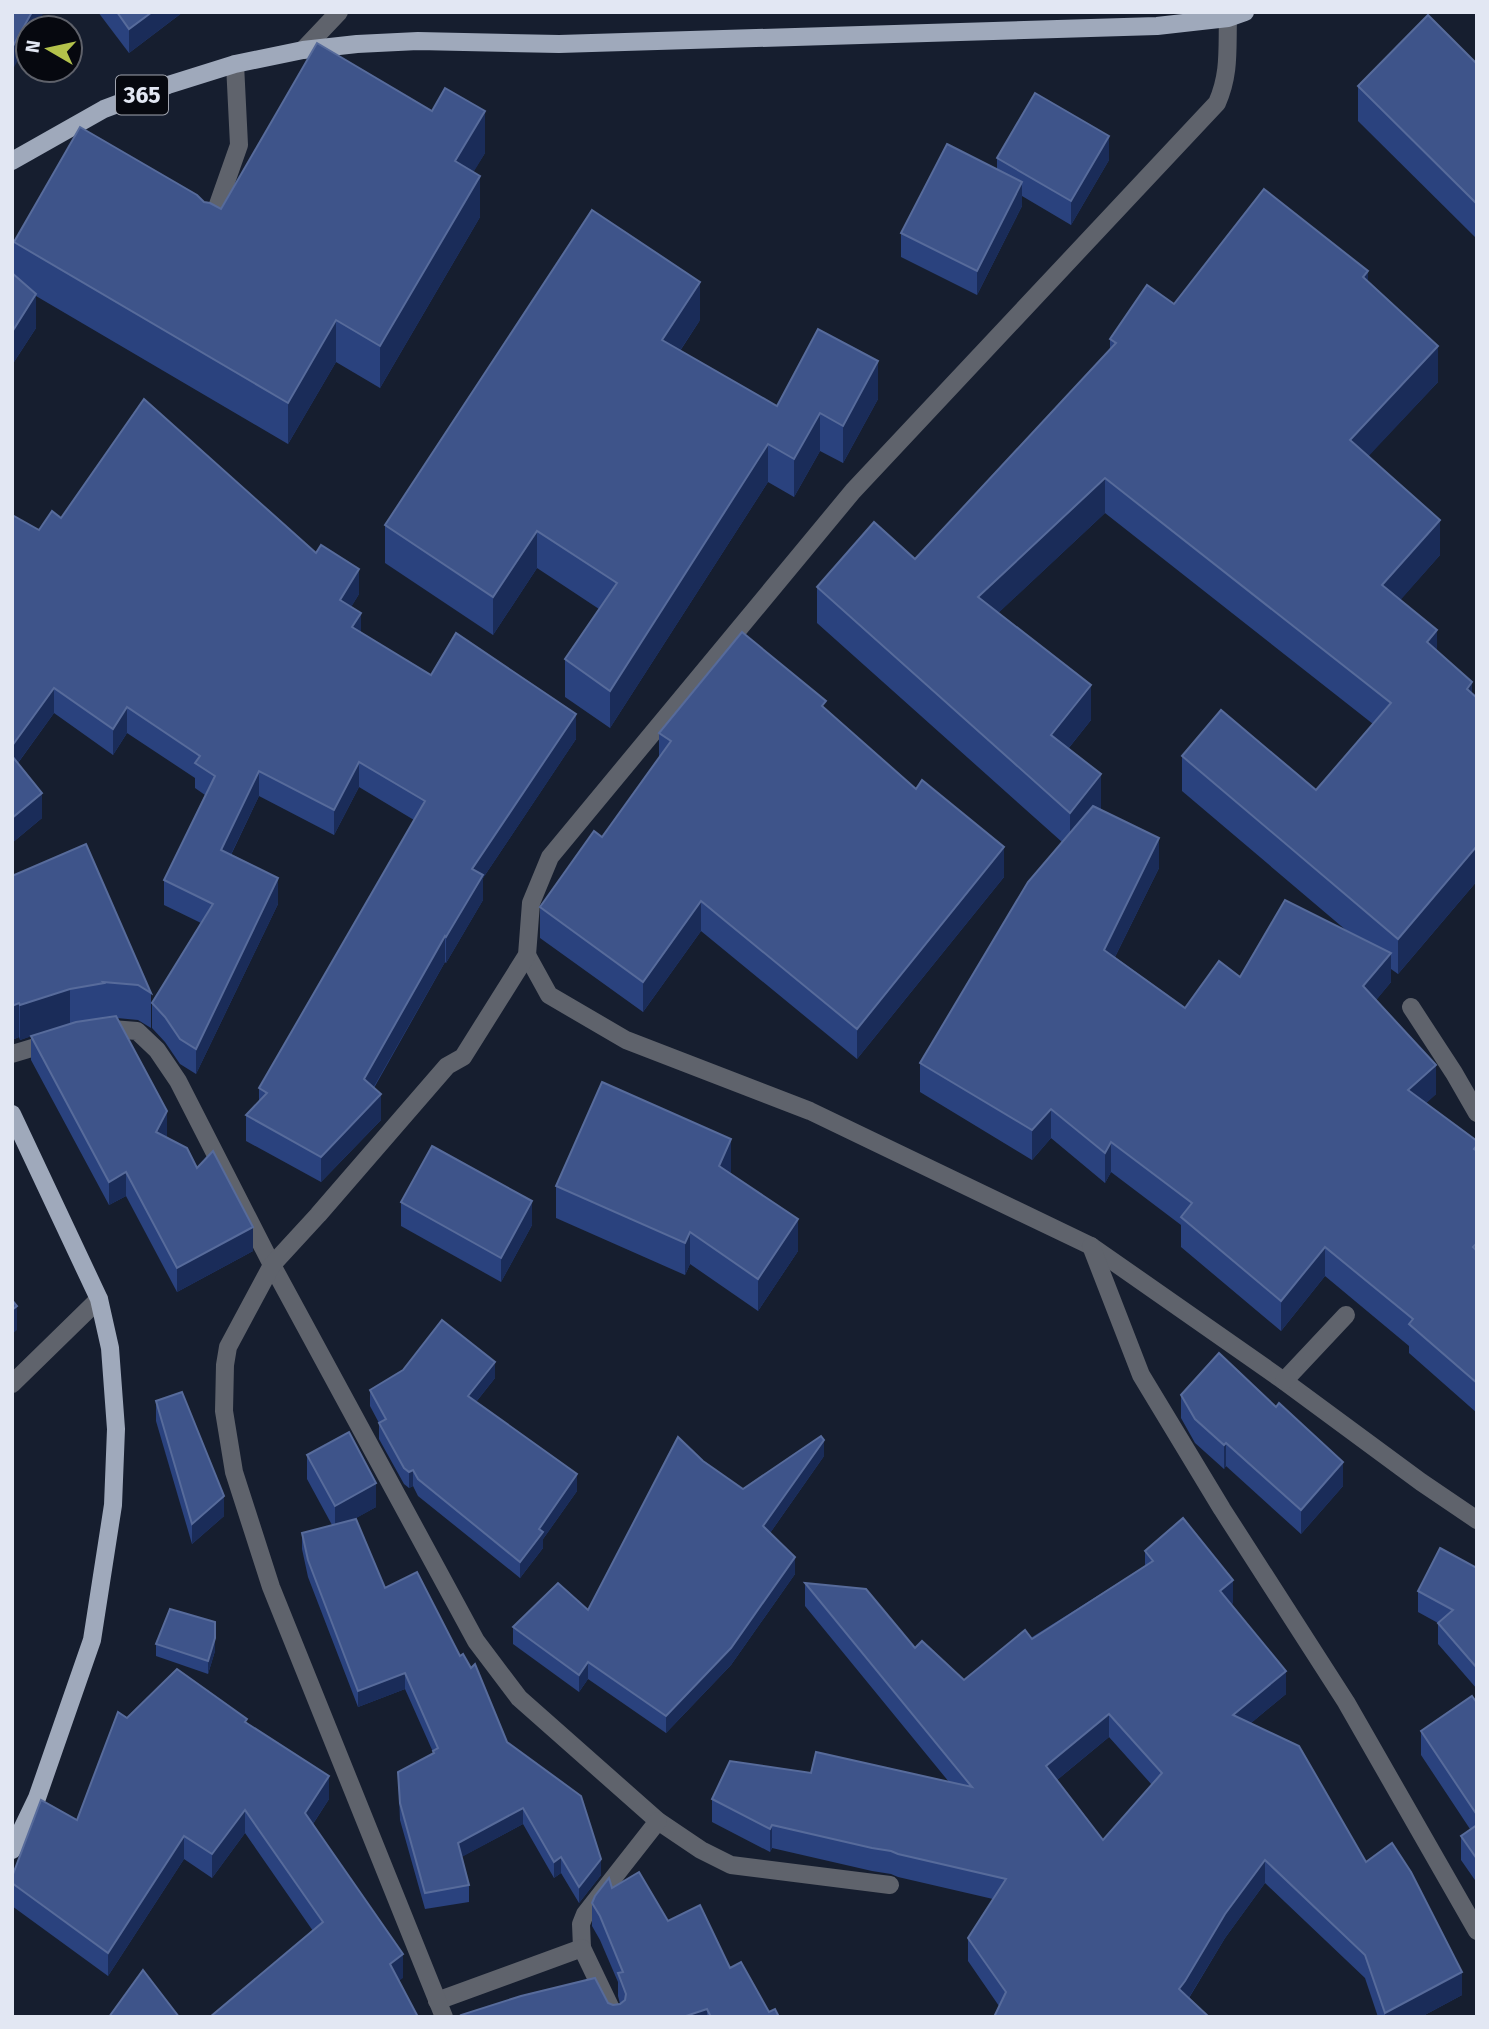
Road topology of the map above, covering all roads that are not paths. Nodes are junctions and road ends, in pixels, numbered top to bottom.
1 (339, 12) edge
2 (1245, 12) edge
3 (1228, 18) junction
4 (303, 50) junction
5 (235, 64) junction
6 (12, 162) edge
7 (208, 233) edge
8 (527, 956) junction
9 (1411, 1007) dead end
10 (12, 1054) edge
11 (1477, 1113) edge
12 (12, 1114) edge
13 (1091, 1246) junction
14 (272, 1265) junction
15 (99, 1299) junction
16 (1346, 1315) dead end
17 (1284, 1381) junction
18 (12, 1384) edge
19 (1477, 1520) edge
20 (658, 1821) junction
21 (12, 1850) edge
22 (890, 1885) dead end
23 (1477, 1931) edge
24 (582, 1948) junction
25 (441, 2009) edge
26 (615, 2017) edge

1 - 4 street
2 - 3 main road, 365
3 - 4 main road, 365
3 - 8 street
4 - 5 main road, 365
5 - 6 main road, 365
5 - 7 street
8 - 13 street
8 - 14 street
9 - 11 street
10 - 14 street
12 - 15 main road
13 - 17 street
13 - 23 street
14 - 20 street
14 - 25 street
15 - 18 street
15 - 21 main road
16 - 17 street
17 - 19 street
20 - 22 street
20 - 24 street
24 - 25 street
24 - 26 street

